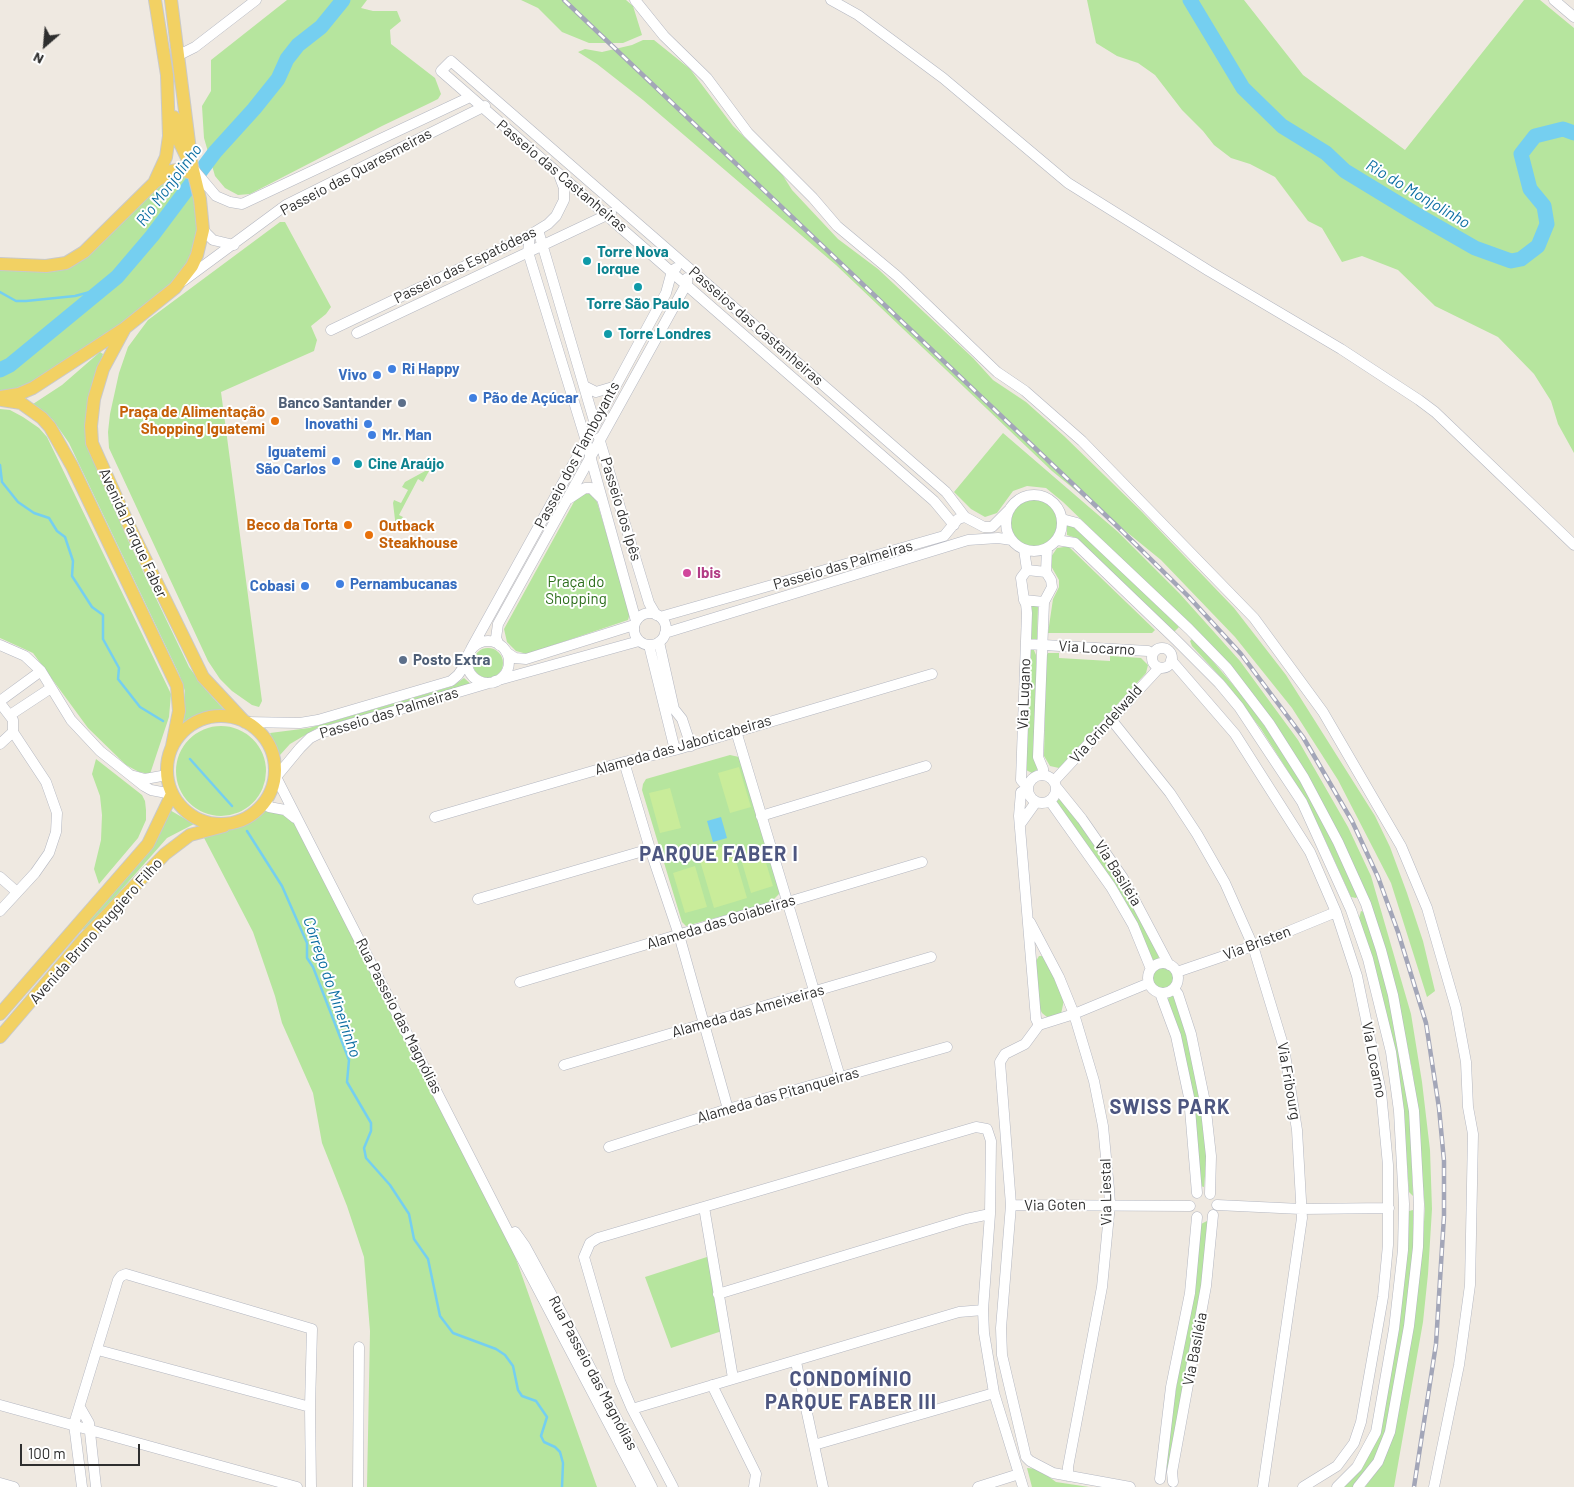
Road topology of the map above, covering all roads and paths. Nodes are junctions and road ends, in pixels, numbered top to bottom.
1 (155, 0) edge
2 (171, 0) edge
3 (256, 0) edge
4 (635, 0) edge
5 (831, 0) edge
6 (1554, 0) edge
7 (1574, 17) edge
8 (178, 55) junction
9 (167, 75) junction
10 (470, 97) junction
11 (501, 106) junction
12 (481, 108) junction
13 (194, 170) junction
14 (559, 174) junction
15 (587, 180) junction
16 (155, 182) junction
17 (578, 190) junction
18 (600, 190) junction
19 (595, 205) junction
20 (618, 206) junction
21 (608, 215) junction
22 (590, 223) junction
23 (203, 230) junction
24 (534, 233) junction
25 (234, 245) junction
26 (542, 245) junction
27 (0, 252) edge
28 (528, 252) junction
29 (682, 262) junction
30 (22, 263) junction
31 (0, 264) edge
32 (691, 270) junction
33 (672, 271) junction
34 (702, 279) junction
35 (689, 286) junction
36 (175, 288) junction
37 (555, 289) junction
38 (666, 293) junction
39 (541, 294) junction
40 (677, 301) junction
41 (125, 328) junction
42 (331, 330) dead end
43 (357, 333) dead end
44 (566, 377) junction
45 (583, 382) junction
46 (613, 387) junction
47 (0, 398) edge
48 (606, 402) junction
49 (590, 404) junction
50 (620, 405) junction
51 (577, 410) junction
52 (595, 422) junction
53 (600, 440) junction
54 (586, 442) junction
55 (591, 458) junction
56 (572, 467) junction
57 (582, 473) junction
58 (611, 475) junction
59 (597, 480) junction
60 (946, 492) junction
61 (602, 500) junction
62 (934, 501) junction
63 (566, 502) junction
64 (1010, 509) junction
65 (965, 517) junction
66 (1062, 518) junction
67 (952, 528) junction
68 (968, 540) junction
69 (1012, 540) junction
70 (1057, 540) junction
71 (1574, 544) edge
72 (1047, 548) junction
73 (1024, 549) junction
74 (1027, 570) junction
75 (1046, 572) junction
76 (1024, 600) junction
77 (1044, 602) junction
78 (658, 616) junction
79 (635, 623) junction
80 (1188, 629) junction
81 (653, 640) junction
82 (1176, 640) junction
83 (1026, 644) junction
84 (0, 645) edge
85 (1041, 645) junction
86 (502, 648) junction
87 (471, 649) junction
88 (1152, 654) junction
89 (1172, 660) junction
90 (467, 662) junction
91 (1159, 668) junction
92 (41, 671) junction
93 (932, 674) dead end
94 (492, 682) junction
95 (51, 688) junction
96 (0, 702) edge
97 (670, 711) junction
98 (10, 715) junction
99 (1110, 718) junction
100 (245, 722) junction
101 (736, 731) junction
102 (13, 732) junction
103 (1, 741) edge
104 (172, 746) junction
105 (691, 746) junction
106 (676, 750) junction
107 (624, 762) junction
108 (926, 766) dead end
109 (129, 774) junction
110 (167, 775) junction
111 (1043, 775) junction
112 (276, 776) junction
113 (1055, 784) junction
114 (1028, 788) junction
115 (172, 794) junction
116 (266, 799) junction
117 (1050, 801) junction
118 (1036, 802) junction
119 (761, 816) junction
120 (435, 817) dead end
121 (298, 821) junction
122 (1020, 824) junction
123 (226, 825) junction
124 (650, 850) junction
125 (922, 862) dead end
126 (0, 877) edge
127 (17, 892) junction
128 (478, 899) dead end
129 (787, 902) junction
130 (1366, 904) junction
131 (1352, 910) junction
132 (0, 911) edge
133 (1336, 912) junction
134 (1029, 919) junction
135 (71, 929) junction
136 (679, 936) junction
137 (84, 939) junction
138 (1253, 946) junction
139 (1047, 952) junction
140 (931, 957) dead end
141 (1032, 959) junction
142 (1173, 968) junction
143 (1151, 969) junction
144 (520, 982) dead end
145 (1149, 983) junction
146 (1174, 989) junction
147 (813, 992) junction
148 (1160, 993) junction
149 (0, 1014) edge
150 (1074, 1014) junction
151 (703, 1024) junction
152 (1039, 1025) junction
153 (0, 1037) edge
154 (947, 1047) dead end
155 (564, 1064) dead end
156 (840, 1077) junction
157 (728, 1109) junction
158 (609, 1147) dead end
159 (1197, 1193) junction
160 (1210, 1194) junction
161 (1110, 1204) junction
162 (1404, 1204) junction
163 (1419, 1204) junction
164 (1010, 1205) junction
165 (1190, 1206) junction
166 (704, 1207) junction
167 (1389, 1208) junction
168 (1215, 1210) junction
169 (1301, 1210) junction
170 (499, 1211) junction
171 (990, 1214) junction
172 (1196, 1217) junction
173 (718, 1294) junction
174 (982, 1310) junction
175 (359, 1347) dead end
176 (98, 1350) junction
177 (796, 1362) junction
178 (733, 1378) junction
179 (712, 1386) junction
180 (994, 1393) junction
181 (0, 1405) edge
182 (310, 1407) junction
183 (80, 1409) junction
184 (632, 1409) junction
185 (74, 1424) junction
186 (89, 1430) junction
187 (814, 1445) junction
188 (1019, 1474) junction
189 (1068, 1476) junction
190 (0, 1483) edge
191 (1156, 1483) edge
192 (1175, 1484) edge
193 (14, 1487) edge
194 (82, 1487) edge
195 (96, 1487) edge
196 (297, 1487) edge
197 (311, 1487) edge
198 (358, 1487) edge
199 (642, 1487) edge
200 (652, 1487) edge
201 (673, 1487) edge
202 (754, 1487) edge
203 (823, 1487) edge
204 (978, 1487) edge
205 (1023, 1487) edge
206 (1130, 1487) edge
207 (1263, 1487) edge
208 (1303, 1487) edge
209 (1337, 1487) edge
210 (1358, 1487) edge
211 (1434, 1487) edge

1 - 9 main road
2 - 8 main road
3 - 8 street
4 - 211 street
5 - 71 street
6 - 7 street
8 - 13 main road
9 - 13 main road
9 - 16 main road
10 - 11 street, Passeios das Castanheiras
10 - 12 street
10 - 13 street, Passeio das Quaresmeiras
11 - 12 street
11 - 15 street, Passeios das Castanheiras
12 - 14 street, Passeio das Castanheiras
12 - 25 street, Passeio das Quaresmeiras
13 - 16 main road
13 - 23 main road
14 - 17 street, Passeio das Castanheiras
14 - 24 street, Passeio das Espatódeas
15 - 17 street
15 - 18 street, Passeios das Castanheiras
16 - 30 main road
17 - 19 street, Passeio das Castanheiras
18 - 19 street
18 - 20 street, Passeios das Castanheiras
19 - 21 street, Passeio das Castanheiras
19 - 22 street
20 - 21 street, Passeio das Espatódeas
20 - 29 street, Passeios das Castanheiras
21 - 22 street, Passeio das Espatódeas
21 - 33 street, Passeio das Castanheiras
22 - 26 street, Passeio das Espatódeas
23 - 25 street
23 - 36 main road
24 - 26 street, Passeio dos Ipês
24 - 28 street
24 - 42 street, Passeio das Espatódeas
25 - 36 street, Passeio das Quaresmeiras
26 - 28 street, Passeio das Espatódeas
26 - 37 street, Passeio dos Ipês
27 - 30 main road
28 - 39 street, Passeio dos Ipês
28 - 43 street, Passeio das Espatódeas
29 - 32 street, Passeios das Castanheiras
29 - 33 street
30 - 31 main road
32 - 34 street, Passeios das Castanheiras
32 - 35 street, Passeio dos Flamboyants
33 - 35 street, Passeio das Castanheiras
33 - 38 street, Passeio dos Flamboyants
34 - 35 street
34 - 60 street, Passeios das Castanheiras
35 - 40 street, Passeio dos Flamboyants
35 - 62 street, Passeio das Castanheiras
36 - 41 main road
37 - 39 street
37 - 45 street, Passeio dos Ipês
38 - 40 street
38 - 46 street, Passeio dos Flamboyants
39 - 44 street, Passeio dos Ipês
40 - 50 street, Passeio dos Flamboyants
41 - 47 main road
41 - 100 main road, Avenida Parque Faber
44 - 45 street
44 - 51 street, Passeio dos Ipês
45 - 46 street
45 - 49 street, Passeio dos Ipês
46 - 48 street, Passeio dos Flamboyants
47 - 104 main road, Avenida Parque Faber
48 - 50 street
48 - 52 street, Passeio dos Flamboyants
49 - 51 street
49 - 52 street, Passeio dos Ipês
50 - 53 street, Passeio dos Flamboyants
51 - 54 street, Passeio dos Ipês
52 - 53 street, Passeio dos Ipês
52 - 54 street, Passeio dos Flamboyants
53 - 55 street, Passeio dos Flamboyants
53 - 58 street, Passeio dos Ipês
54 - 55 street, Passeio dos Ipês
54 - 56 street, Passeio dos Flamboyants
55 - 57 street, Passeio dos Flamboyants
55 - 59 street, Passeio dos Ipês
56 - 57 street
56 - 87 street, Passeio dos Flamboyants
57 - 63 street, Passeio dos Flamboyants
58 - 59 street
58 - 78 street, Passeio dos Ipês
59 - 61 street, Passeio dos Ipês
60 - 62 street
60 - 65 street, Passeios das Castanheiras
61 - 63 street
61 - 79 street, Passeio dos Ipês
62 - 67 street, Passeio das Castanheiras
63 - 86 street, Passeio dos Flamboyants
64 - 65 street
64 - 66 street
64 - 69 street
65 - 67 street, Passeio das Palmeiras
66 - 70 street
66 - 80 street
67 - 68 street
67 - 78 street, Passeio das Palmeiras
68 - 69 street, Passeio das Palmeiras
68 - 81 street, Passeio das Palmeiras
69 - 73 street
70 - 72 street
70 - 82 street
72 - 73 street
72 - 75 street, Via Lugano
73 - 74 street, Via Lugano
74 - 75 street
74 - 76 street, Via Lugano
75 - 77 street, Via Lugano
76 - 77 street
76 - 83 street, Via Lugano
77 - 85 street, Via Lugano
78 - 79 street
78 - 81 street
79 - 81 street
79 - 86 street
80 - 82 street
80 - 130 street
81 - 94 street, Passeio das Palmeiras
81 - 97 street
82 - 131 street
83 - 85 street, Via Locarno
83 - 114 street, Via Lugano
84 - 92 street
85 - 88 street, Via Locarno
85 - 111 street, Via Lugano
86 - 87 street
86 - 94 street
87 - 90 street
88 - 89 street
88 - 91 street
89 - 91 street
89 - 133 street, Via Locarno
90 - 94 street
90 - 100 street, Passeio das Palmeiras
91 - 99 street, Via Grindelwald
92 - 95 street
92 - 96 street
93 - 101 street, Alameda das Jaboticabeiras
94 - 112 street, Passeio das Palmeiras
95 - 98 street
95 - 109 street
96 - 98 street
97 - 105 street
97 - 106 street
98 - 102 street
99 - 113 street, Via Grindelwald
99 - 138 street, Via Fribourg
100 - 104 main road
100 - 112 main road
101 - 105 street, Alameda das Jaboticabeiras
101 - 119 street
102 - 103 street
102 - 127 street
104 - 110 main road
105 - 106 street, Alameda das Jaboticabeiras
106 - 107 street, Alameda das Jaboticabeiras
107 - 120 street, Alameda das Jaboticabeiras
107 - 124 street
108 - 119 street
109 - 110 street
109 - 115 street
110 - 115 main road
111 - 113 street
111 - 114 street
112 - 116 main road
112 - 121 street, Rua Passeio das Magnólias
113 - 117 street
113 - 142 street, Via Basiléia
114 - 118 street
114 - 122 street
115 - 123 main road
115 - 135 main road, Avenida Bruno Ruggiero Filho
116 - 121 street
116 - 123 main road
117 - 118 street
117 - 143 street, Via Basiléia
118 - 122 street
119 - 129 street
121 - 170 street, Rua Passeio das Magnólias
122 - 134 street
123 - 137 main road, Avenida Bruno Ruggiero Filho
124 - 128 street
124 - 136 street
125 - 129 street, Alameda das Goiabeiras
126 - 127 street
127 - 132 street
129 - 136 street, Alameda das Goiabeiras
129 - 147 street
130 - 131 street
130 - 163 street
131 - 162 street
133 - 138 street, Via Bristen
133 - 167 street, Via Locarno
134 - 139 street, Via Liestal
134 - 141 street
135 - 137 main road
135 - 149 main road, Avenida Bruno Ruggiero Filho
136 - 144 street, Alameda das Goiabeiras
136 - 151 street
137 - 153 main road, Avenida Bruno Ruggiero Filho
138 - 142 street, Via Bristen
138 - 169 street, Via Fribourg
139 - 141 street
139 - 150 street, Via Liestal
140 - 147 street, Alameda das Ameixeiras
141 - 152 street
142 - 143 street
142 - 146 street
143 - 145 street
145 - 148 street
145 - 150 street
146 - 148 street
146 - 160 street
147 - 151 street, Alameda das Ameixeiras
147 - 156 street
148 - 159 street
150 - 152 street
150 - 161 street, Via Liestal
151 - 155 street, Alameda das Ameixeiras
151 - 157 street
152 - 164 street
154 - 156 street, Alameda das Pitanqueiras
156 - 157 street, Alameda das Pitanqueiras
157 - 158 street, Alameda das Pitanqueiras
159 - 160 street
159 - 165 street
160 - 168 street
161 - 164 street, Via Goten
161 - 165 street, Via Goten
161 - 189 street, Via Liestal
162 - 163 street
162 - 209 street
163 - 210 street
164 - 189 street
165 - 172 street
166 - 171 street
166 - 173 street
166 - 184 street
167 - 169 street
167 - 208 street, Via Locarno
168 - 169 street
168 - 172 street
168 - 192 street, Via Basiléia
169 - 207 street, Via Fribourg
170 - 199 street, Rua Passeio das Magnólias
170 - 200 street, Rua Passeio das Magnólias
171 - 173 street
171 - 174 street
172 - 191 street, Via Basiléia
173 - 178 street
174 - 177 street
174 - 180 street
175 - 198 street
176 - 182 street
176 - 182 street
176 - 183 street
177 - 178 street
177 - 187 street
178 - 179 street
179 - 184 street
179 - 202 street
180 - 187 street
180 - 188 street
181 - 185 street
182 - 197 street
183 - 185 street
183 - 186 street
184 - 201 street
185 - 186 street
185 - 194 street
186 - 195 street
186 - 196 street
187 - 203 street
188 - 204 street
188 - 205 street
189 - 206 street
190 - 193 street
191 - 192 street

